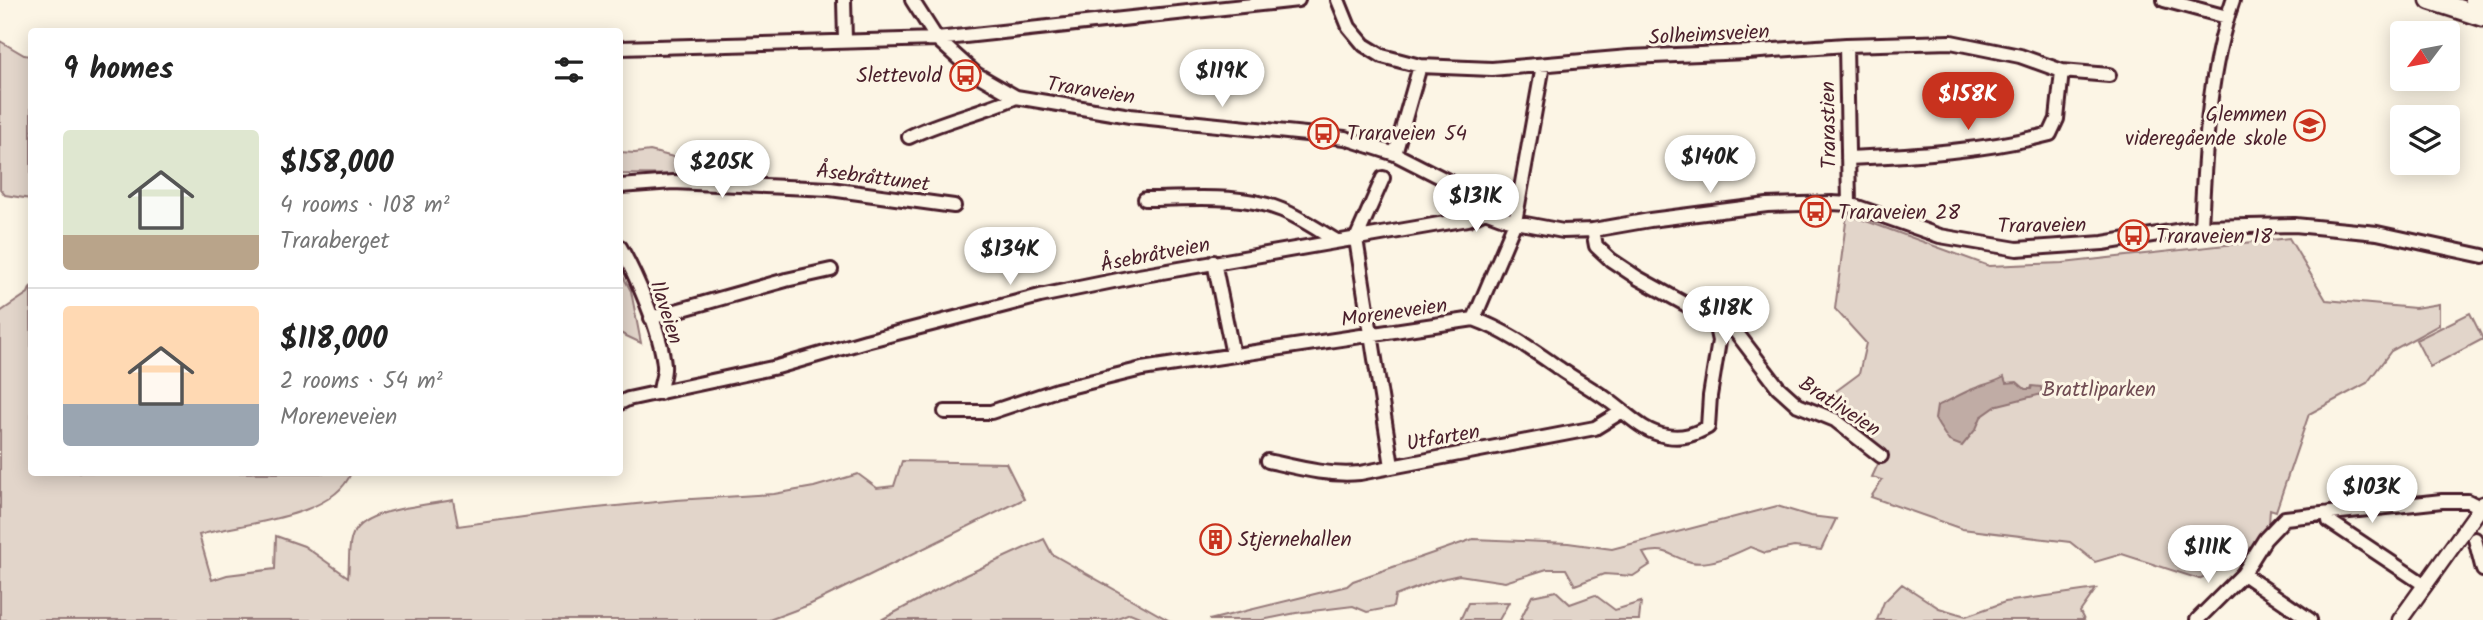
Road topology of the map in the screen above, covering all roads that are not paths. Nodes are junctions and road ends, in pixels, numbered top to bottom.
1 (844, 0) edge
2 (1298, 0) edge
3 (1338, 0) edge
4 (2164, 0) edge
5 (2233, 0) edge
6 (2430, 0) edge
7 (2474, 0) edge
8 (912, 1) edge
9 (2483, 3) edge
10 (2227, 17) junction
11 (2483, 17) edge
12 (937, 39) junction
13 (845, 40) junction
14 (1846, 45) junction
15 (623, 48) edge
16 (1420, 65) junction
17 (1543, 65) junction
18 (2062, 71) junction
19 (2109, 75) dead end
20 (1016, 97) junction
21 (909, 137) dead end
22 (1395, 154) junction
23 (1848, 158) junction
24 (1383, 178) dead end
25 (623, 186) edge
26 (1145, 199) dead end
27 (1471, 199) junction
28 (1849, 204) junction
29 (954, 206) dead end
30 (1485, 211) junction
31 (1456, 221) junction
32 (1515, 222) junction
33 (2201, 227) junction
34 (1593, 230) junction
35 (1356, 239) junction
36 (1335, 240) junction
37 (623, 253) edge
38 (2483, 257) edge
39 (1214, 262) junction
40 (831, 270) dead end
41 (651, 318) junction
42 (1714, 318) junction
43 (1474, 320) junction
44 (1371, 335) junction
45 (1233, 355) junction
46 (660, 393) junction
47 (623, 402) edge
48 (945, 412) dead end
49 (1621, 412) junction
50 (1881, 456) dead end
51 (1268, 461) dead end
52 (1392, 466) junction
53 (2482, 505) edge
54 (2329, 513) junction
55 (2475, 539) dead end
56 (2483, 570) edge
57 (2243, 574) junction
58 (2425, 585) junction
59 (2197, 620) edge
60 (2309, 620) edge
61 (2400, 620) edge

1 - 13 street
2 - 12 street
3 - 16 street, Solheimsveien
4 - 10 street
5 - 10 street
6 - 11 main road
7 - 9 main road
8 - 12 street, Traraveien
10 - 33 street
12 - 13 street
12 - 20 street, Traraveien
13 - 15 street
14 - 17 street, Solheimsveien
14 - 18 street, Solheimsveien
14 - 23 street, Trarastien
16 - 17 street, Solheimsveien
16 - 22 street
17 - 32 street
18 - 19 street, Solheimsveien
18 - 23 street
20 - 21 street
20 - 22 street, Traraveien
22 - 27 street, Traraveien
23 - 28 street, Trarastien
24 - 35 street
25 - 29 street, Åsebråttunet
26 - 36 street
27 - 30 street, Traraveien
27 - 31 street
28 - 33 street, Traraveien
28 - 34 street, Traraveien
30 - 31 street, Åsebråtveien
30 - 32 street, Traraveien
31 - 35 street, Åsebråtveien
32 - 34 street, Traraveien
32 - 43 street
33 - 38 street, Traraveien
34 - 42 street, Bratliveien
35 - 36 street, Åsebråtveien
35 - 44 street
36 - 39 street, Åsebråtveien
37 - 41 street, Ilaveien
39 - 45 street
39 - 46 street, Åsebråtveien
40 - 41 street
41 - 46 street, Ilaveien
42 - 49 street, Moreneveien
42 - 50 street, Bratliveien
43 - 44 street, Moreneveien
43 - 49 street, Moreneveien
44 - 45 street, Moreneveien
44 - 52 street
45 - 48 street, Moreneveien
46 - 47 street, Åsebråtveien
49 - 52 street, Utfarten
51 - 52 street, Utfarten
53 - 54 street
53 - 58 street
54 - 57 street
54 - 58 street
55 - 56 street
57 - 59 street
57 - 60 street
58 - 61 street

